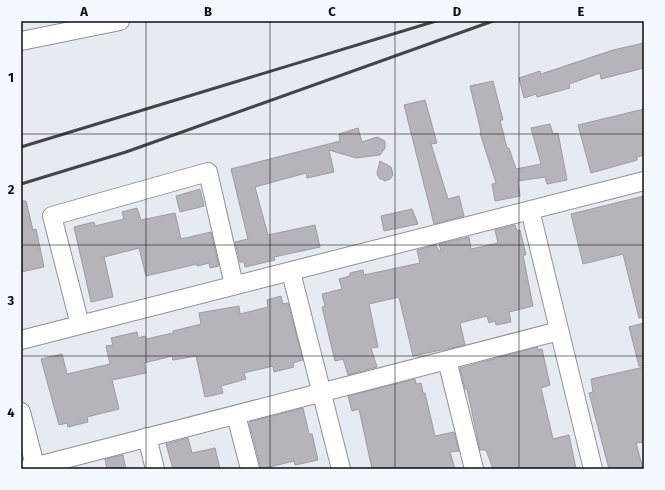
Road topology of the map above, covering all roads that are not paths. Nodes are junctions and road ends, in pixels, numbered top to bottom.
1 (120, 21) edge
2 (21, 41) edge
3 (644, 181) edge
4 (530, 210) junction
5 (291, 272) junction
6 (234, 285) junction
7 (80, 325) junction
8 (559, 331) junction
9 (21, 340) edge
10 (447, 360) junction
11 (321, 392) junction
12 (21, 412) edge
13 (236, 414) junction
14 (147, 438) junction
15 (32, 468) edge
16 (155, 469) edge
17 (250, 469) edge
18 (341, 469) edge
19 (474, 469) edge
20 (594, 469) edge

1 - 2 street
3 - 4 street
4 - 5 street
4 - 8 street
5 - 6 street
5 - 11 street
6 - 7 street
6 - 7 street
7 - 9 street
8 - 10 street
8 - 20 street
10 - 11 street
10 - 19 street
11 - 13 street
11 - 18 street
12 - 15 street
13 - 14 street
13 - 17 street
14 - 15 street
14 - 16 street

